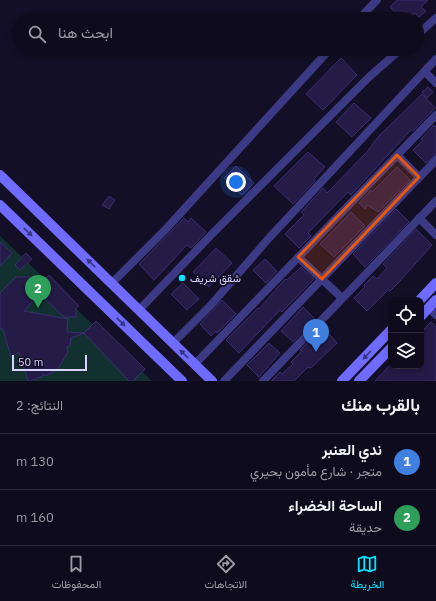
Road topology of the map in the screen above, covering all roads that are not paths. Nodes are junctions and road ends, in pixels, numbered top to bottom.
1 (377, 0) edge
2 (366, 12) edge
3 (436, 18) edge
4 (424, 29) edge
5 (324, 56) edge
6 (393, 56) edge
7 (436, 59) edge
8 (425, 72) junction
9 (436, 83) edge
10 (436, 115) edge
11 (397, 156) junction
12 (436, 160) edge
13 (0, 175) edge
14 (419, 177) junction
15 (436, 201) edge
16 (0, 205) edge
17 (419, 218) junction
18 (436, 235) edge
19 (298, 257) junction
20 (322, 279) junction
21 (112, 283) junction
22 (436, 283) edge
23 (423, 297) edge
24 (342, 298) junction
25 (434, 308) edge
26 (139, 310) junction
27 (424, 314) edge
28 (388, 333) edge
29 (173, 343) junction
30 (388, 351) edge
31 (195, 364) junction
32 (182, 381) edge
33 (212, 381) edge
34 (224, 381) edge
35 (263, 381) edge
36 (342, 381) edge
37 (359, 381) edge

1 - 2 street
3 - 4 street
5 - 21 street
6 - 26 street
7 - 8 street
8 - 9 street
8 - 29 street
10 - 11 street
11 - 14 street
11 - 19 street
12 - 14 street
21 -> 13 street
14 - 20 street
15 - 17 street
16 -> 32 street
17 - 18 street
17 - 24 street
19 - 20 street
19 - 31 street
20 - 24 street
20 - 34 street
21 - 26 street
22 - 23 street
24 - 35 street
25 - 27 street
26 - 29 street
28 -> 36 street
31 -> 29 street
30 - 37 street
31 - 33 street

